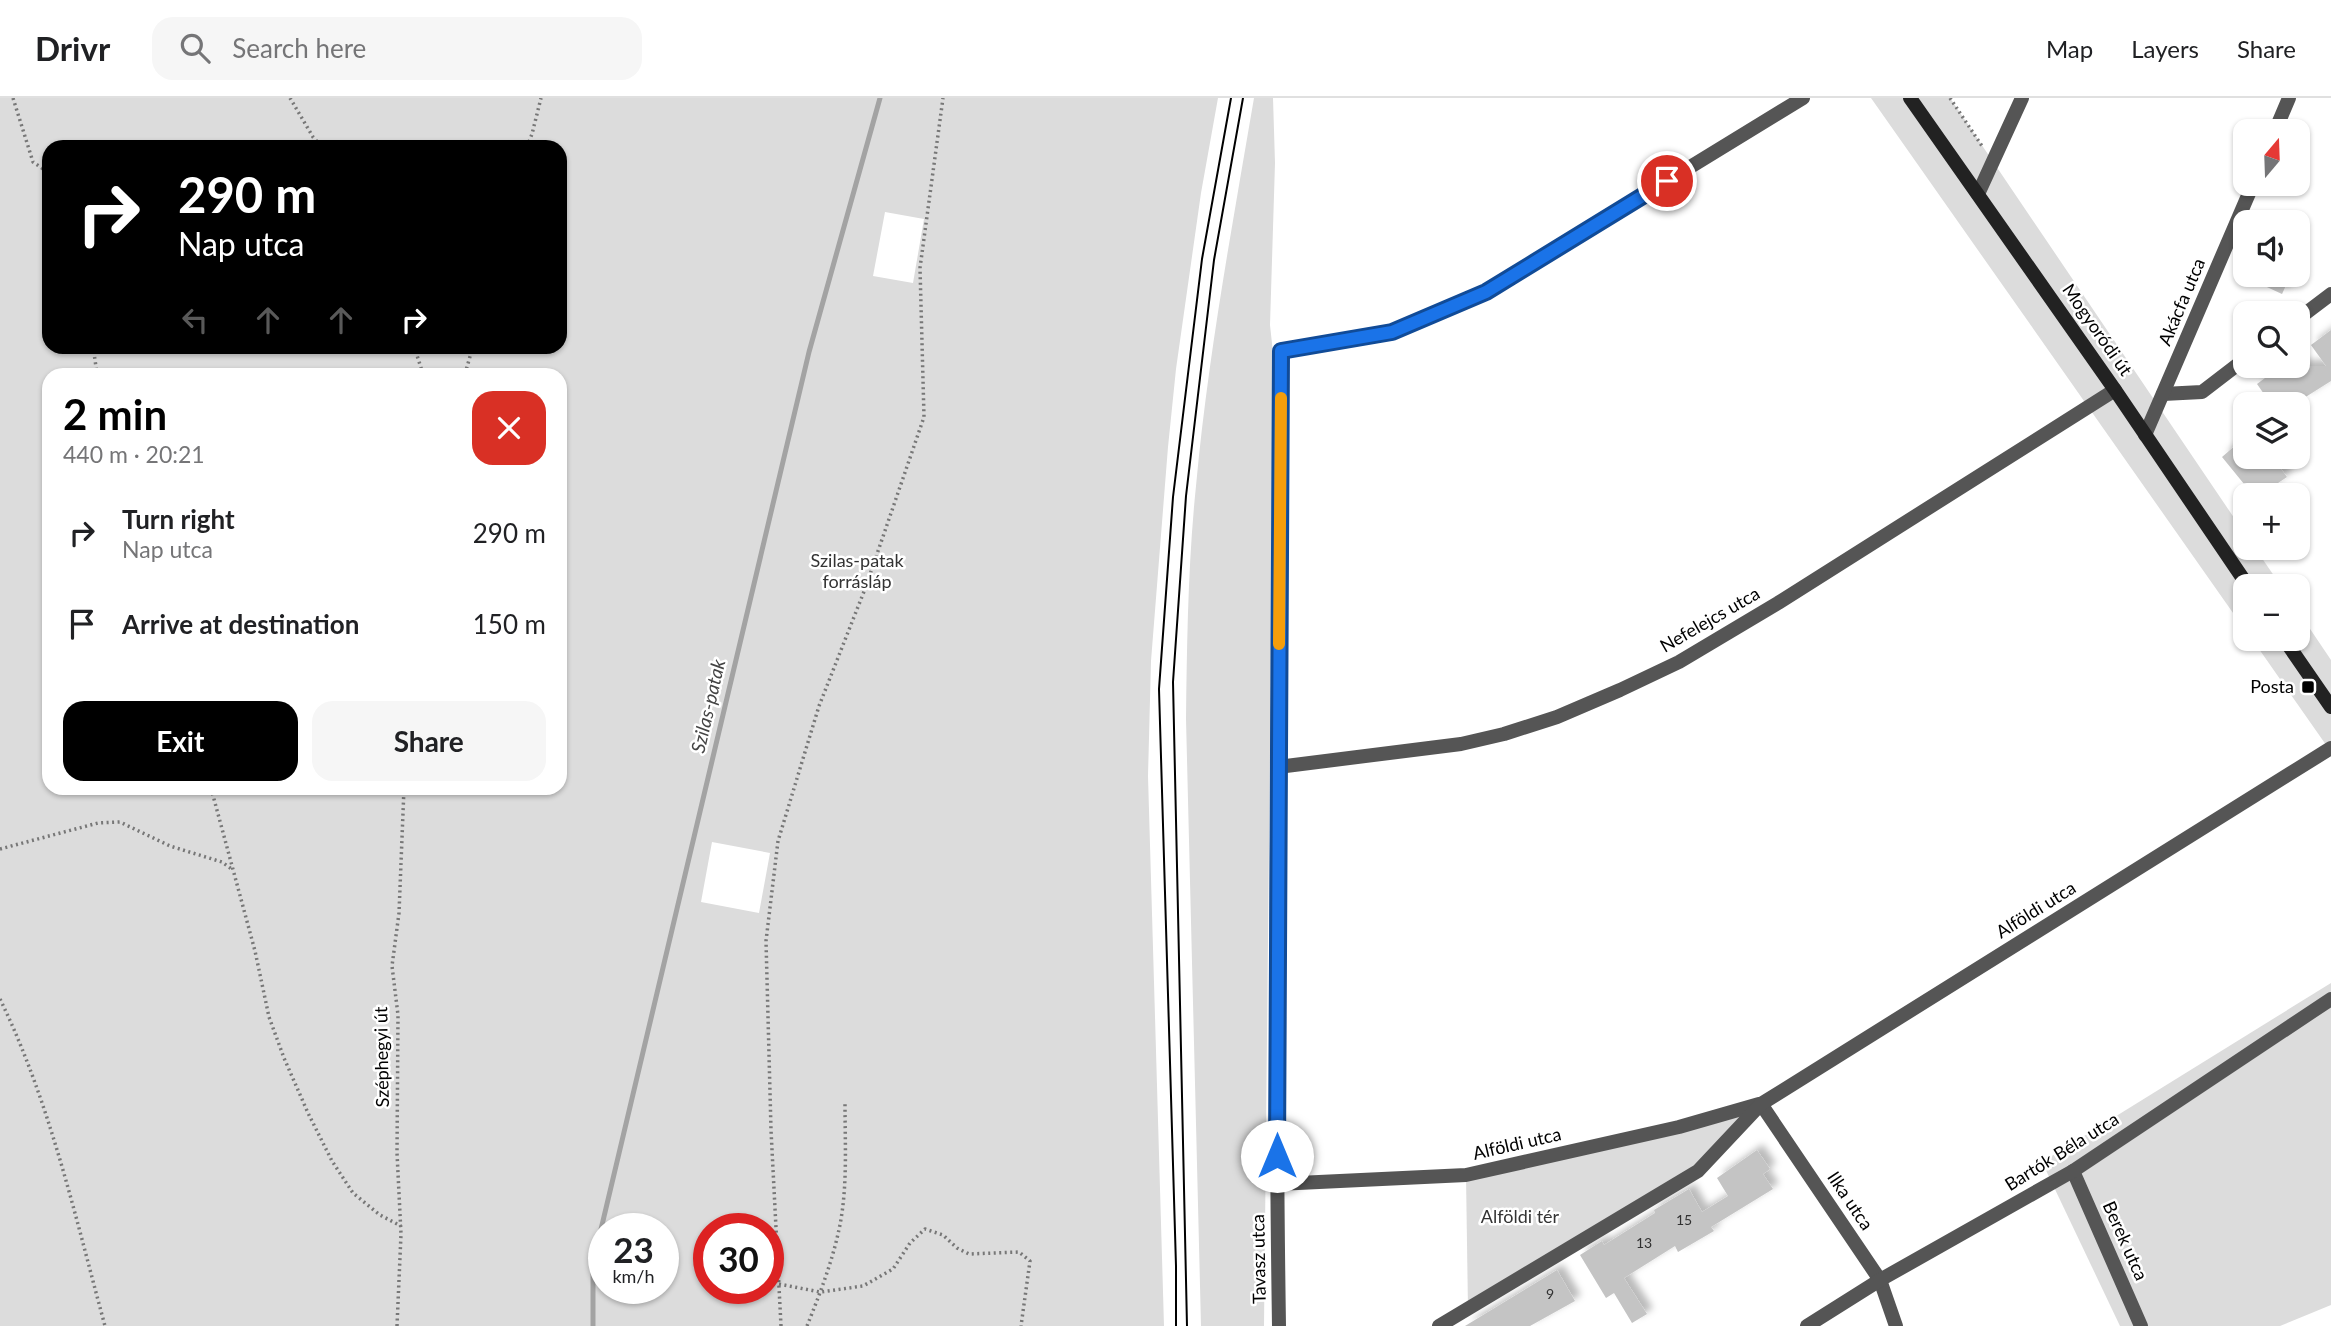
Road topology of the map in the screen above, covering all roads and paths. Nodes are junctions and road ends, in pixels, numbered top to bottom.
1 (13, 98) edge
2 (290, 98) edge
3 (541, 98) edge
4 (943, 98) edge
5 (1803, 98) edge
6 (1910, 98) edge
7 (1951, 98) edge
8 (2022, 98) edge
9 (2289, 98) edge
10 (2280, 119) edge
11 (316, 140) edge
12 (530, 140) edge
13 (1992, 162) junction
14 (42, 168) edge
15 (1978, 194) junction
16 (2248, 196) edge
17 (2331, 294) edge
18 (2310, 310) edge
19 (2233, 368) edge
20 (2115, 390) junction
21 (2163, 394) junction
22 (2145, 435) junction
23 (2240, 574) edge
24 (2292, 651) edge
25 (2331, 707) edge
26 (2331, 748) edge
27 (1278, 767) junction
28 (213, 795) edge
29 (404, 795) edge
30 (0, 849) edge
31 (233, 870) junction
32 (0, 999) edge
33 (2331, 999) edge
34 (845, 1104) dead end
35 (1760, 1104) junction
36 (2073, 1171) junction
37 (1277, 1184) junction
38 (775, 1213) edge
39 (401, 1226) junction
40 (1880, 1280) junction
41 (784, 1285) edge
42 (820, 1293) junction
43 (780, 1304) edge
44 (105, 1326) edge
45 (397, 1326) edge
46 (781, 1326) edge
47 (807, 1326) edge
48 (1021, 1326) edge
49 (1279, 1326) edge
50 (1439, 1326) edge
51 (1807, 1326) edge
52 (1896, 1326) edge
53 (2141, 1326) edge

1 - 14 path
2 - 11 path
3 - 12 path
4 - 38 path
5 - 27 street, Tavasz utca
6 - 15 street, Mogyoródi út
7 - 13 path
8 - 13 street
9 - 10 street
13 - 15 street
15 - 20 street, Mogyoródi út
16 - 21 street, Akácfa utca
17 - 18 street
19 - 21 street
20 - 22 street, Mogyoródi út
20 - 27 street, Nefelejcs utca
21 - 22 street, Akácfa utca
22 - 23 street, Mogyoródi út
24 - 25 street
26 - 35 street, Alföldi utca
27 - 37 street, Tavasz utca
28 - 31 path
29 - 39 path, Széphegyi út
30 - 31 path
31 - 39 path
32 - 44 path
33 - 36 street, Bartók Béla utca
34 - 42 path
35 - 37 street, Alföldi utca
35 - 40 street, Ilka utca
35 - 50 street, Alföldi utca
36 - 40 street, Bartók Béla utca
36 - 53 street, Berek utca
37 - 49 street, Tavasz utca
39 - 45 path, Széphegyi út
40 - 51 street, Bartók Béla utca
40 - 52 street, Ilka utca
41 - 42 path
42 - 47 path
42 - 48 path
43 - 46 path

